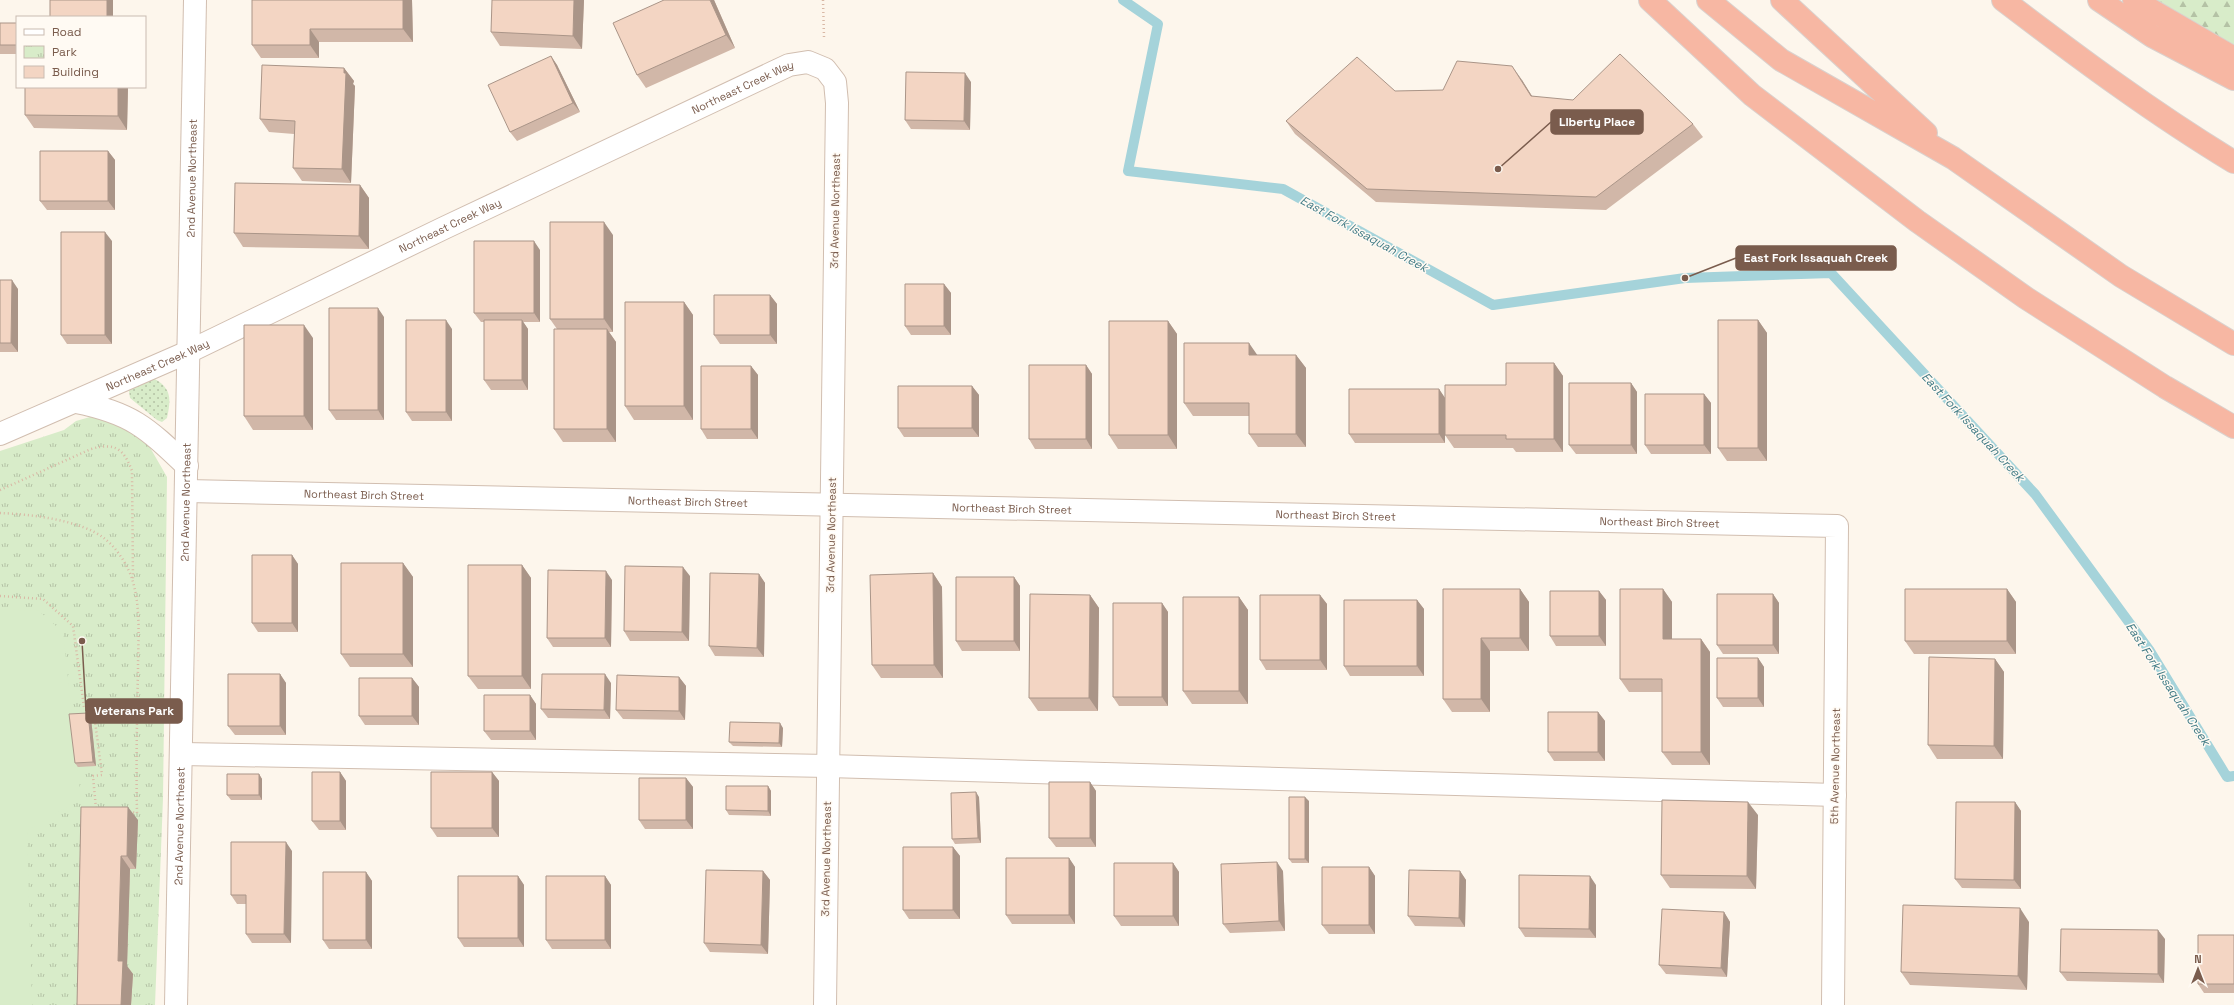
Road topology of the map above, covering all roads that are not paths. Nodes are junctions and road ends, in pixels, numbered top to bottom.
1 (195, 0) edge
2 (1650, 0) edge
3 (1708, 0) edge
4 (1782, 0) edge
5 (2003, 0) edge
6 (2099, 0) edge
7 (2134, 0) edge
8 (2234, 58) edge
9 (825, 69) joint
10 (2234, 80) edge
11 (1953, 158) junction
12 (2234, 162) edge
13 (2234, 344) edge
14 (188, 352) junction
15 (76, 402) junction
16 (2234, 427) edge
17 (0, 434) edge
18 (187, 466) junction
19 (187, 491) junction
20 (832, 504) junction
21 (1838, 526) joint
22 (182, 754) junction
23 (828, 766) junction
24 (1835, 795) junction
25 (176, 1005) edge
26 (825, 1005) edge
27 (1833, 1005) edge

1 - 14 street, 2nd Avenue Northeast
2 - 16 highway
3 - 11 highway
4 - 11 highway
5 - 12 highway
6 - 10 highway
7 - 8 highway
9 - 14 street, Northeast Creek Way
9 - 20 street, 3rd Avenue Northeast
11 - 13 highway
14 - 15 street, Northeast Creek Way
14 - 18 street, 2nd Avenue Northeast
15 - 17 street, Northeast Creek Way
15 - 18 street, Northeast Creek Way
18 - 19 street, 2nd Avenue Northeast
19 - 20 street, Northeast Birch Street
19 - 22 street, 2nd Avenue Northeast
20 - 21 street, Northeast Birch Street
20 - 23 street, 3rd Avenue Northeast
21 - 24 street, 5th Avenue Northeast
22 - 23 street
22 - 25 street, 2nd Avenue Northeast
23 - 24 street
23 - 26 street, 3rd Avenue Northeast
24 - 27 street, 5th Avenue Northeast

